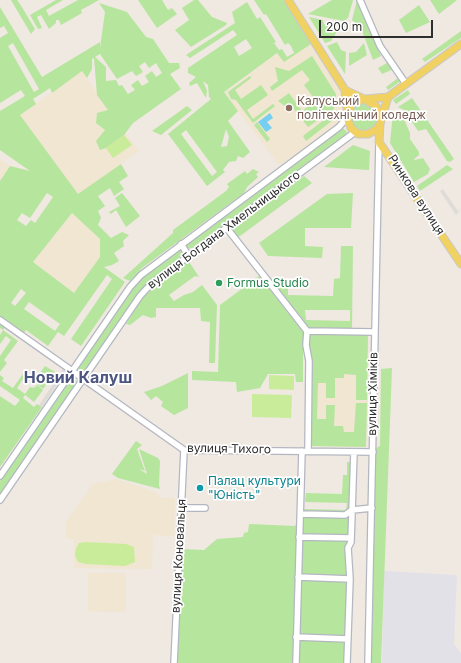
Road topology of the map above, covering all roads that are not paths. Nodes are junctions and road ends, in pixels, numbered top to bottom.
1 (288, 0) edge
2 (360, 0) edge
3 (461, 44) edge
4 (406, 84) junction
5 (345, 90) junction
6 (388, 97) junction
7 (365, 99) junction
8 (347, 109) junction
9 (346, 119) junction
10 (381, 121) junction
11 (355, 132) junction
12 (363, 135) junction
13 (379, 142) junction
14 (226, 227) junction
15 (181, 244) junction
16 (188, 255) junction
17 (461, 264) edge
18 (0, 320) edge
19 (307, 331) junction
20 (374, 332) junction
21 (72, 371) junction
22 (83, 380) junction
23 (184, 450) junction
24 (305, 451) junction
25 (354, 452) junction
26 (373, 452) junction
27 (0, 476) edge
28 (0, 500) edge
29 (181, 508) junction
30 (205, 508) dead end
31 (372, 508) junction
32 (352, 510) junction
33 (301, 514) junction
34 (299, 537) junction
35 (351, 538) junction
36 (298, 577) junction
37 (350, 579) junction
38 (296, 637) junction
39 (348, 639) junction
40 (174, 663) edge
41 (296, 663) edge
42 (347, 663) edge
43 (368, 663) edge

1 - 5 main road
2 - 4 street
3 - 4 main road
4 - 6 main road
5 - 7 main road
5 - 8 main road
6 - 7 main road
6 - 10 main road, Ринкова вулиця
7 - 8 main road
7 - 10 main road
8 - 9 main road
9 - 11 main road
9 - 15 street, вулиця Богдана Хмельницького
10 - 12 main road
10 - 13 main road, Ринкова вулиця
11 - 12 main road
11 - 14 street, вулиця Богдана Хмельницького
12 - 13 main road
13 - 17 main road, Ринкова вулиця
13 - 20 street, вулиця Хіміків
14 - 16 street, вулиця Богдана Хмельницького
14 - 19 street
15 - 16 street
15 - 21 street, вулиця Богдана Хмельницького
16 - 22 street, вулиця Богдана Хмельницького
18 - 21 street, вулиця Тихого
19 - 20 street
19 - 24 street
20 - 26 street, вулиця Хіміків
21 - 22 street, вулиця Тихого
21 - 27 street, вулиця Богдана Хмельницького
22 - 23 street, вулиця Тихого
22 - 28 street, вулиця Богдана Хмельницького
23 - 24 street, вулиця Тихого
23 - 29 street, вулиця Коновальця
24 - 25 street, вулиця Тихого
24 - 33 street
25 - 26 street, вулиця Тихого
25 - 32 street
26 - 31 street, вулиця Хіміків
29 - 30 street
29 - 40 street, вулиця Коновальця
31 - 32 street
31 - 43 street, вулиця Хіміків
32 - 33 street
32 - 35 street
33 - 34 street
34 - 35 street
34 - 36 street
35 - 37 street
36 - 37 street
36 - 38 street
37 - 39 street
38 - 39 street
38 - 41 street
39 - 42 street

